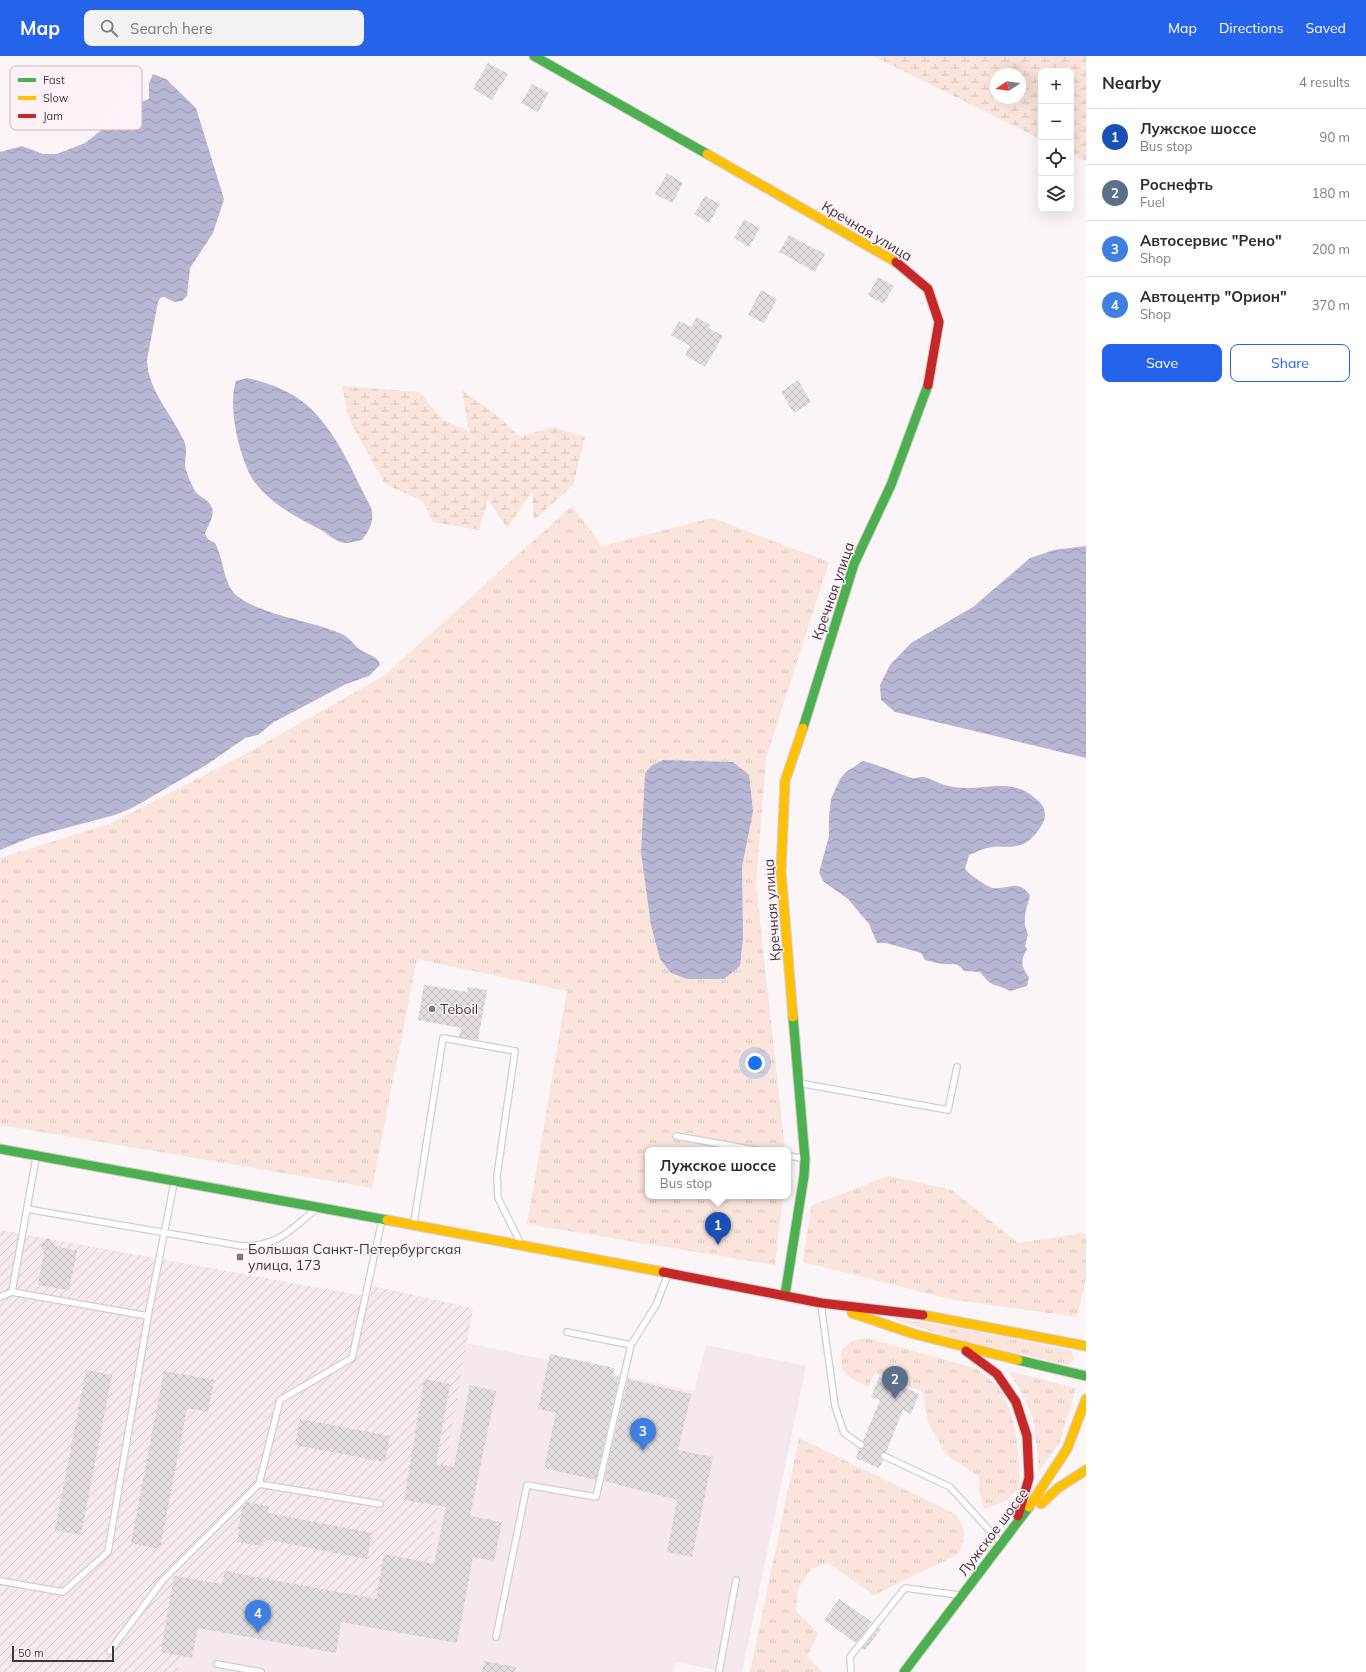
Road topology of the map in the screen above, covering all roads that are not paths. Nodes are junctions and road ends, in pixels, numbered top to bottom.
1 (534, 56) edge
2 (957, 1067) dead end
3 (799, 1083) junction
4 (676, 1136) dead end
5 (738, 1147) edge
6 (0, 1149) edge
7 (36, 1156) junction
8 (791, 1157) edge
9 (805, 1159) junction
10 (174, 1181) junction
11 (319, 1207) junction
12 (27, 1208) junction
13 (382, 1218) junction
14 (413, 1224) junction
15 (164, 1232) junction
16 (522, 1244) junction
17 (669, 1272) junction
18 (12, 1292) junction
19 (785, 1295) junction
20 (0, 1297) edge
21 (821, 1302) junction
22 (148, 1316) junction
23 (567, 1332) dead end
24 (631, 1345) junction
25 (1086, 1346) edge
26 (961, 1347) junction
27 (1086, 1376) edge
28 (1086, 1399) edge
29 (861, 1445) dead end
30 (884, 1456) dead end
31 (1086, 1470) edge
32 (259, 1484) junction
33 (380, 1504) dead end
34 (1014, 1529) junction
35 (1003, 1544) junction
36 (736, 1580) dead end
37 (0, 1581) edge
38 (963, 1596) junction
39 (496, 1637) dead end
40 (110, 1651) dead end
41 (217, 1664) dead end
42 (261, 1672) edge
43 (719, 1672) edge
44 (851, 1672) edge
45 (904, 1672) edge

1 - 3 main road, Кречная улица
2 - 3 lane
3 - 9 main road, Кречная улица
4 - 5 lane
6 - 7 main road
7 - 10 main road
7 - 12 lane
8 - 9 lane
9 - 19 main road, Кречная улица
10 - 11 main road
10 - 15 lane
11 - 13 main road
11 - 15 lane
12 - 15 lane
12 - 18 lane
13 - 14 main road
13 - 32 lane
14 - 16 main road
14 - 16 lane
15 - 22 lane
16 - 17 main road
17 - 19 main road
17 - 24 lane
18 - 20 lane
18 - 22 lane
19 - 21 main road
21 - 25 main road
21 - 26 main road
21 - 29 lane
22 - 37 lane
23 - 24 lane
24 - 39 lane
26 - 27 main road
26 - 34 main road
28 - 34 main road, Лужское шоссе
30 - 35 lane
31 - 34 main road
32 - 33 lane
32 - 40 lane
34 - 35 main road, Лужское шоссе
35 - 38 main road, Лужское шоссе
36 - 43 lane
38 - 44 lane
38 - 45 main road, Лужское шоссе
41 - 42 lane

